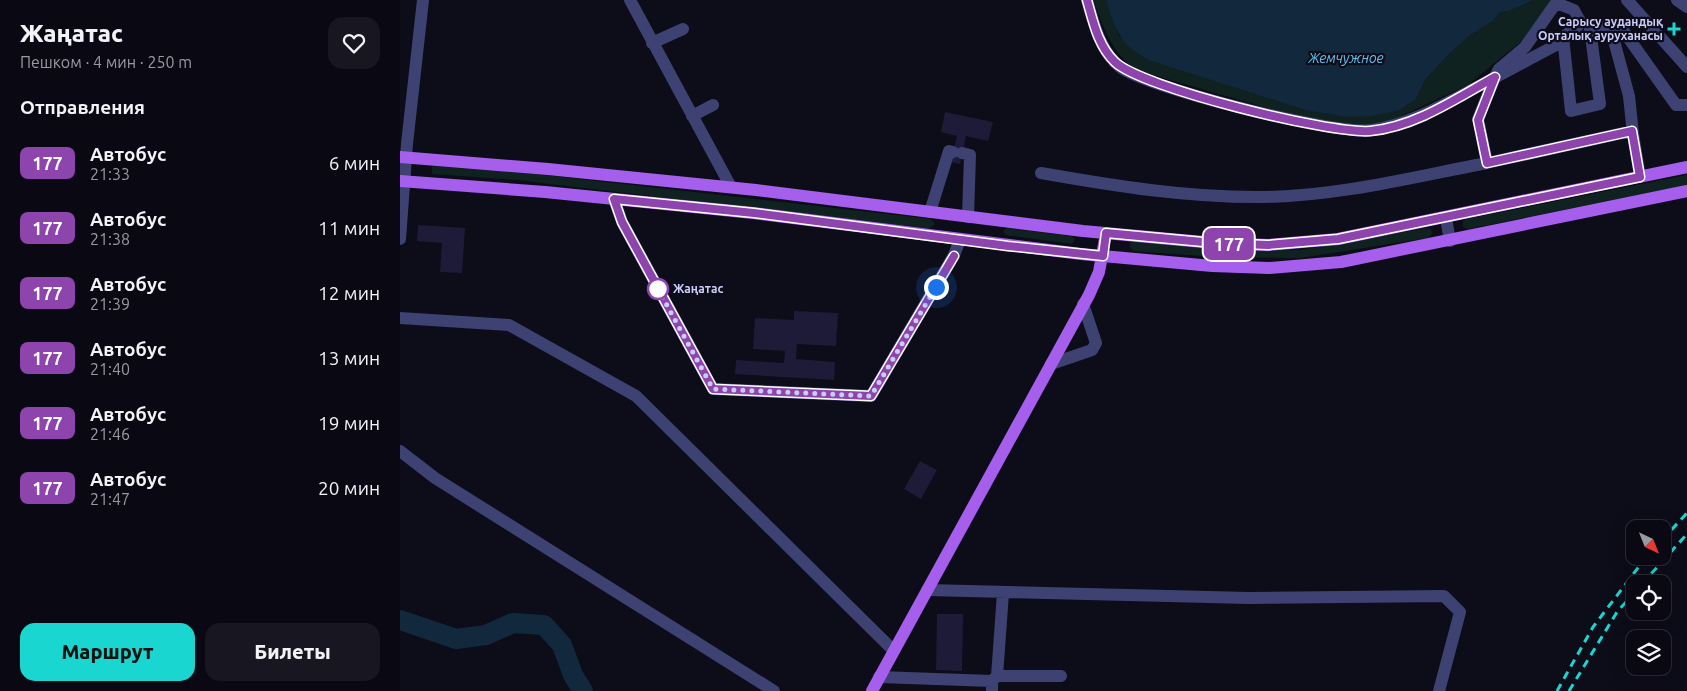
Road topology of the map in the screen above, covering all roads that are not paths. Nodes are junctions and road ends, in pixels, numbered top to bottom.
1 (423, 0) edge
2 (630, 0) edge
3 (1087, 0) edge
4 (1627, 0) edge
5 (1677, 0) edge
6 (1557, 2) edge
7 (1687, 7) edge
8 (1610, 26) junction
9 (683, 29) dead end
10 (1564, 41) junction
11 (652, 43) junction
12 (1687, 67) edge
13 (1495, 77) junction
14 (712, 105) dead end
15 (1687, 105) edge
16 (692, 116) junction
17 (1632, 131) junction
18 (403, 158) edge
19 (1487, 163) junction
20 (1687, 167) edge
21 (1041, 173) dead end
22 (1640, 177) junction
23 (402, 181) edge
24 (731, 188) junction
25 (1687, 191) edge
26 (614, 199) junction
27 (930, 212) junction
28 (966, 217) junction
29 (1446, 218) junction
30 (1106, 233) junction
31 (400, 239) edge
32 (960, 240) junction
33 (1450, 241) junction
34 (1103, 256) junction
35 (1083, 304) junction
36 (400, 318) edge
37 (1051, 364) junction
38 (400, 451) edge
39 (927, 590) junction
40 (1002, 593) junction
41 (894, 650) junction
42 (1061, 676) dead end
43 (879, 677) junction
44 (994, 683) edge
45 (774, 691) edge
46 (872, 691) edge
47 (1439, 691) edge

1 - 18 street
2 - 11 street
3 - 13 street
4 - 12 street
5 - 7 street
6 - 10 street
6 - 13 street
8 - 10 street
8 - 15 street
8 - 17 street
9 - 11 street
10 - 13 street
11 - 16 street
13 - 19 street
14 - 16 street
16 - 24 street
17 - 19 street
17 - 22 street
18 - 23 street
18 - 24 main road
19 - 21 street
20 - 22 main road
22 - 29 main road
23 - 26 main road
23 - 31 street
24 - 27 main road
25 - 33 main road
26 - 32 main road
26 - 32 street
27 - 28 main road
27 - 28 street
28 - 30 main road
28 - 32 main road
29 - 30 main road
29 - 33 street
30 - 34 main road
32 - 34 main road
33 - 34 main road
34 - 35 main road
35 - 37 main road
35 - 37 street
36 - 41 street
37 - 39 main road
38 - 45 street
39 - 40 street
39 - 41 main road
40 - 44 street
40 - 47 street
41 - 43 main road
42 - 44 street
43 - 44 street
43 - 46 main road

